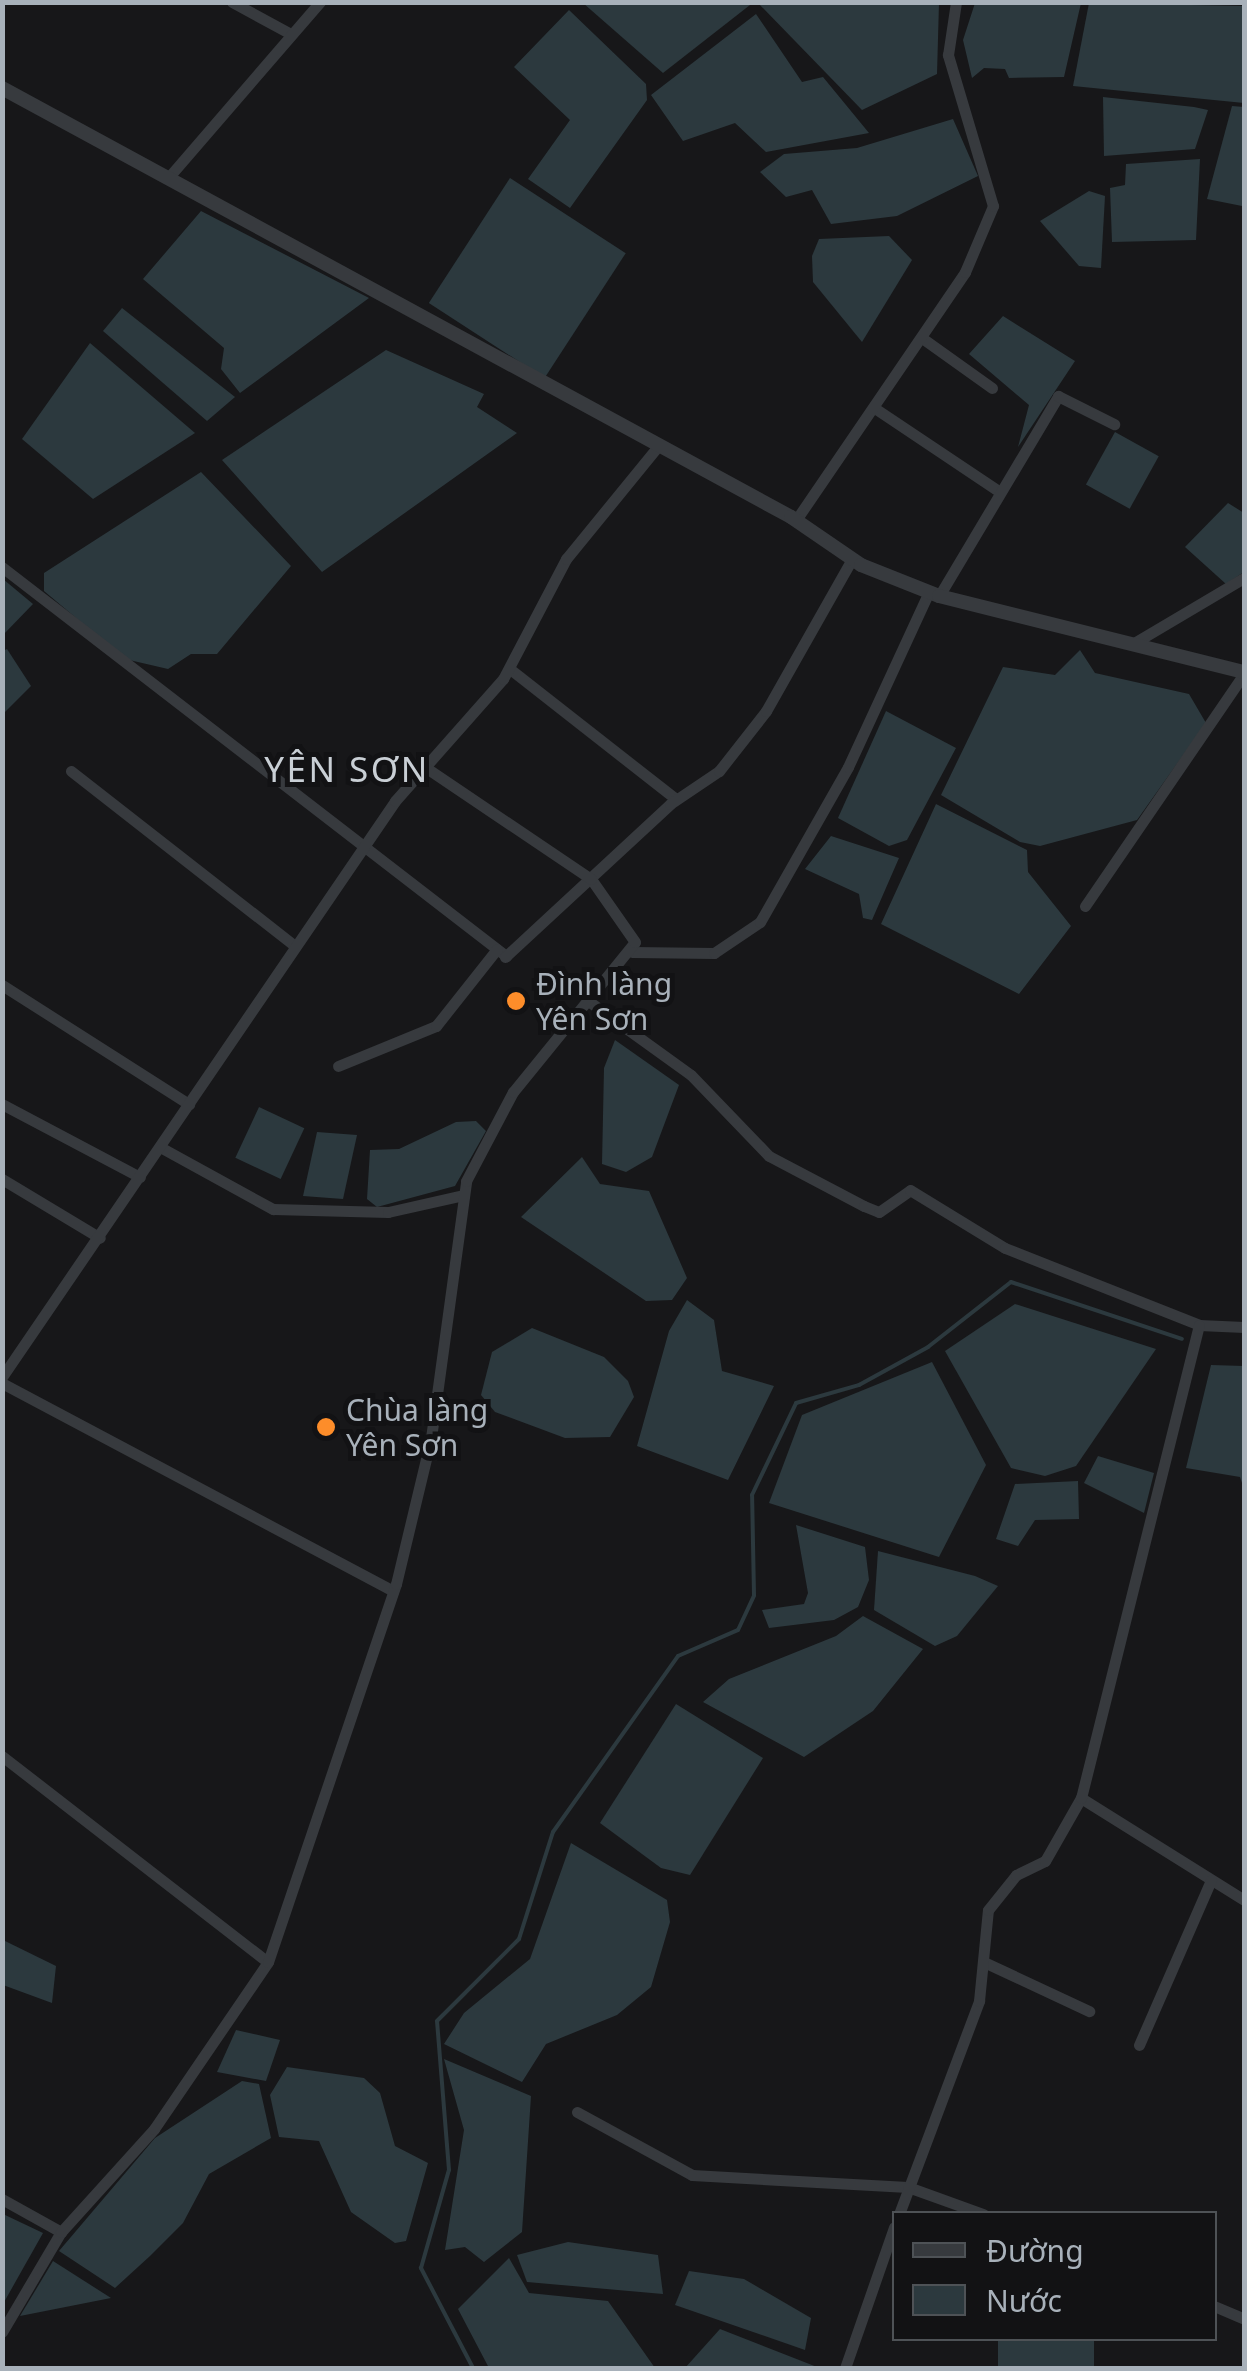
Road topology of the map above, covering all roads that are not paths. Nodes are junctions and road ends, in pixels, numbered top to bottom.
1 (232, 2) edge
2 (320, 2) edge
3 (956, 2) edge
4 (290, 34) junction
5 (2, 88) edge
6 (168, 178) junction
7 (922, 338) junction
8 (992, 388) dead end
9 (876, 409) junction
10 (1114, 424) dead end
11 (658, 446) junction
12 (1000, 492) junction
13 (796, 520) junction
14 (852, 559) junction
15 (2, 567) edge
16 (1244, 578) edge
17 (934, 594) junction
18 (1134, 643) junction
19 (510, 669) junction
20 (1244, 673) edge
21 (422, 764) junction
22 (71, 771) dead end
23 (676, 799) junction
24 (365, 847) junction
25 (592, 879) junction
26 (1085, 906) dead end
27 (294, 945) junction
28 (632, 952) junction
29 (503, 954) junction
30 (2, 985) edge
31 (587, 1000) junction
32 (338, 1066) dead end
33 (2, 1104) edge
34 (188, 1104) junction
35 (160, 1147) junction
36 (140, 1177) junction
37 (2, 1179) edge
38 (464, 1194) junction
39 (100, 1238) junction
40 (1199, 1325) junction
41 (1244, 1327) edge
42 (2, 1380) edge
43 (393, 1592) junction
44 (2, 1756) edge
45 (1081, 1798) junction
46 (1211, 1880) junction
47 (1244, 1900) edge
48 (268, 1962) junction
49 (986, 1964) junction
50 (1089, 2010) dead end
51 (1139, 2045) dead end
52 (577, 2112) dead end
53 (908, 2187) junction
54 (2, 2199) edge
55 (900, 2211) edge
56 (975, 2211) edge
57 (61, 2232) junction
58 (892, 2234) edge
59 (1217, 2307) edge
60 (1244, 2319) edge
61 (2, 2332) edge
62 (845, 2368) edge

1 - 4 street
2 - 4 street
3 - 7 street
4 - 6 street
5 - 6 street
6 - 11 street
7 - 8 street
7 - 9 street
9 - 12 street
9 - 13 street
10 - 12 street
11 - 13 street
11 - 19 street
12 - 17 street
13 - 14 street
14 - 17 street
14 - 23 street
15 - 24 street
16 - 18 street
17 - 18 street
17 - 28 street
18 - 20 street
19 - 21 street
19 - 23 street
20 - 26 street
21 - 24 street
21 - 25 street
22 - 27 street
23 - 25 street
24 - 27 street
24 - 29 street
25 - 28 street
25 - 29 street
27 - 34 street
28 - 31 street
29 - 32 street
30 - 34 street
31 - 38 street
31 - 40 street
33 - 36 street
34 - 35 street
35 - 36 street
35 - 38 street
36 - 39 street
37 - 39 street
38 - 43 street
39 - 42 street
40 - 41 street
40 - 45 street
42 - 43 street
43 - 48 street
44 - 48 street
45 - 46 street
45 - 49 street
46 - 47 street
46 - 51 street
48 - 57 street
49 - 50 street
49 - 53 street
52 - 53 street
53 - 55 street
53 - 56 street
54 - 57 street
57 - 61 street
58 - 62 street
59 - 60 street

